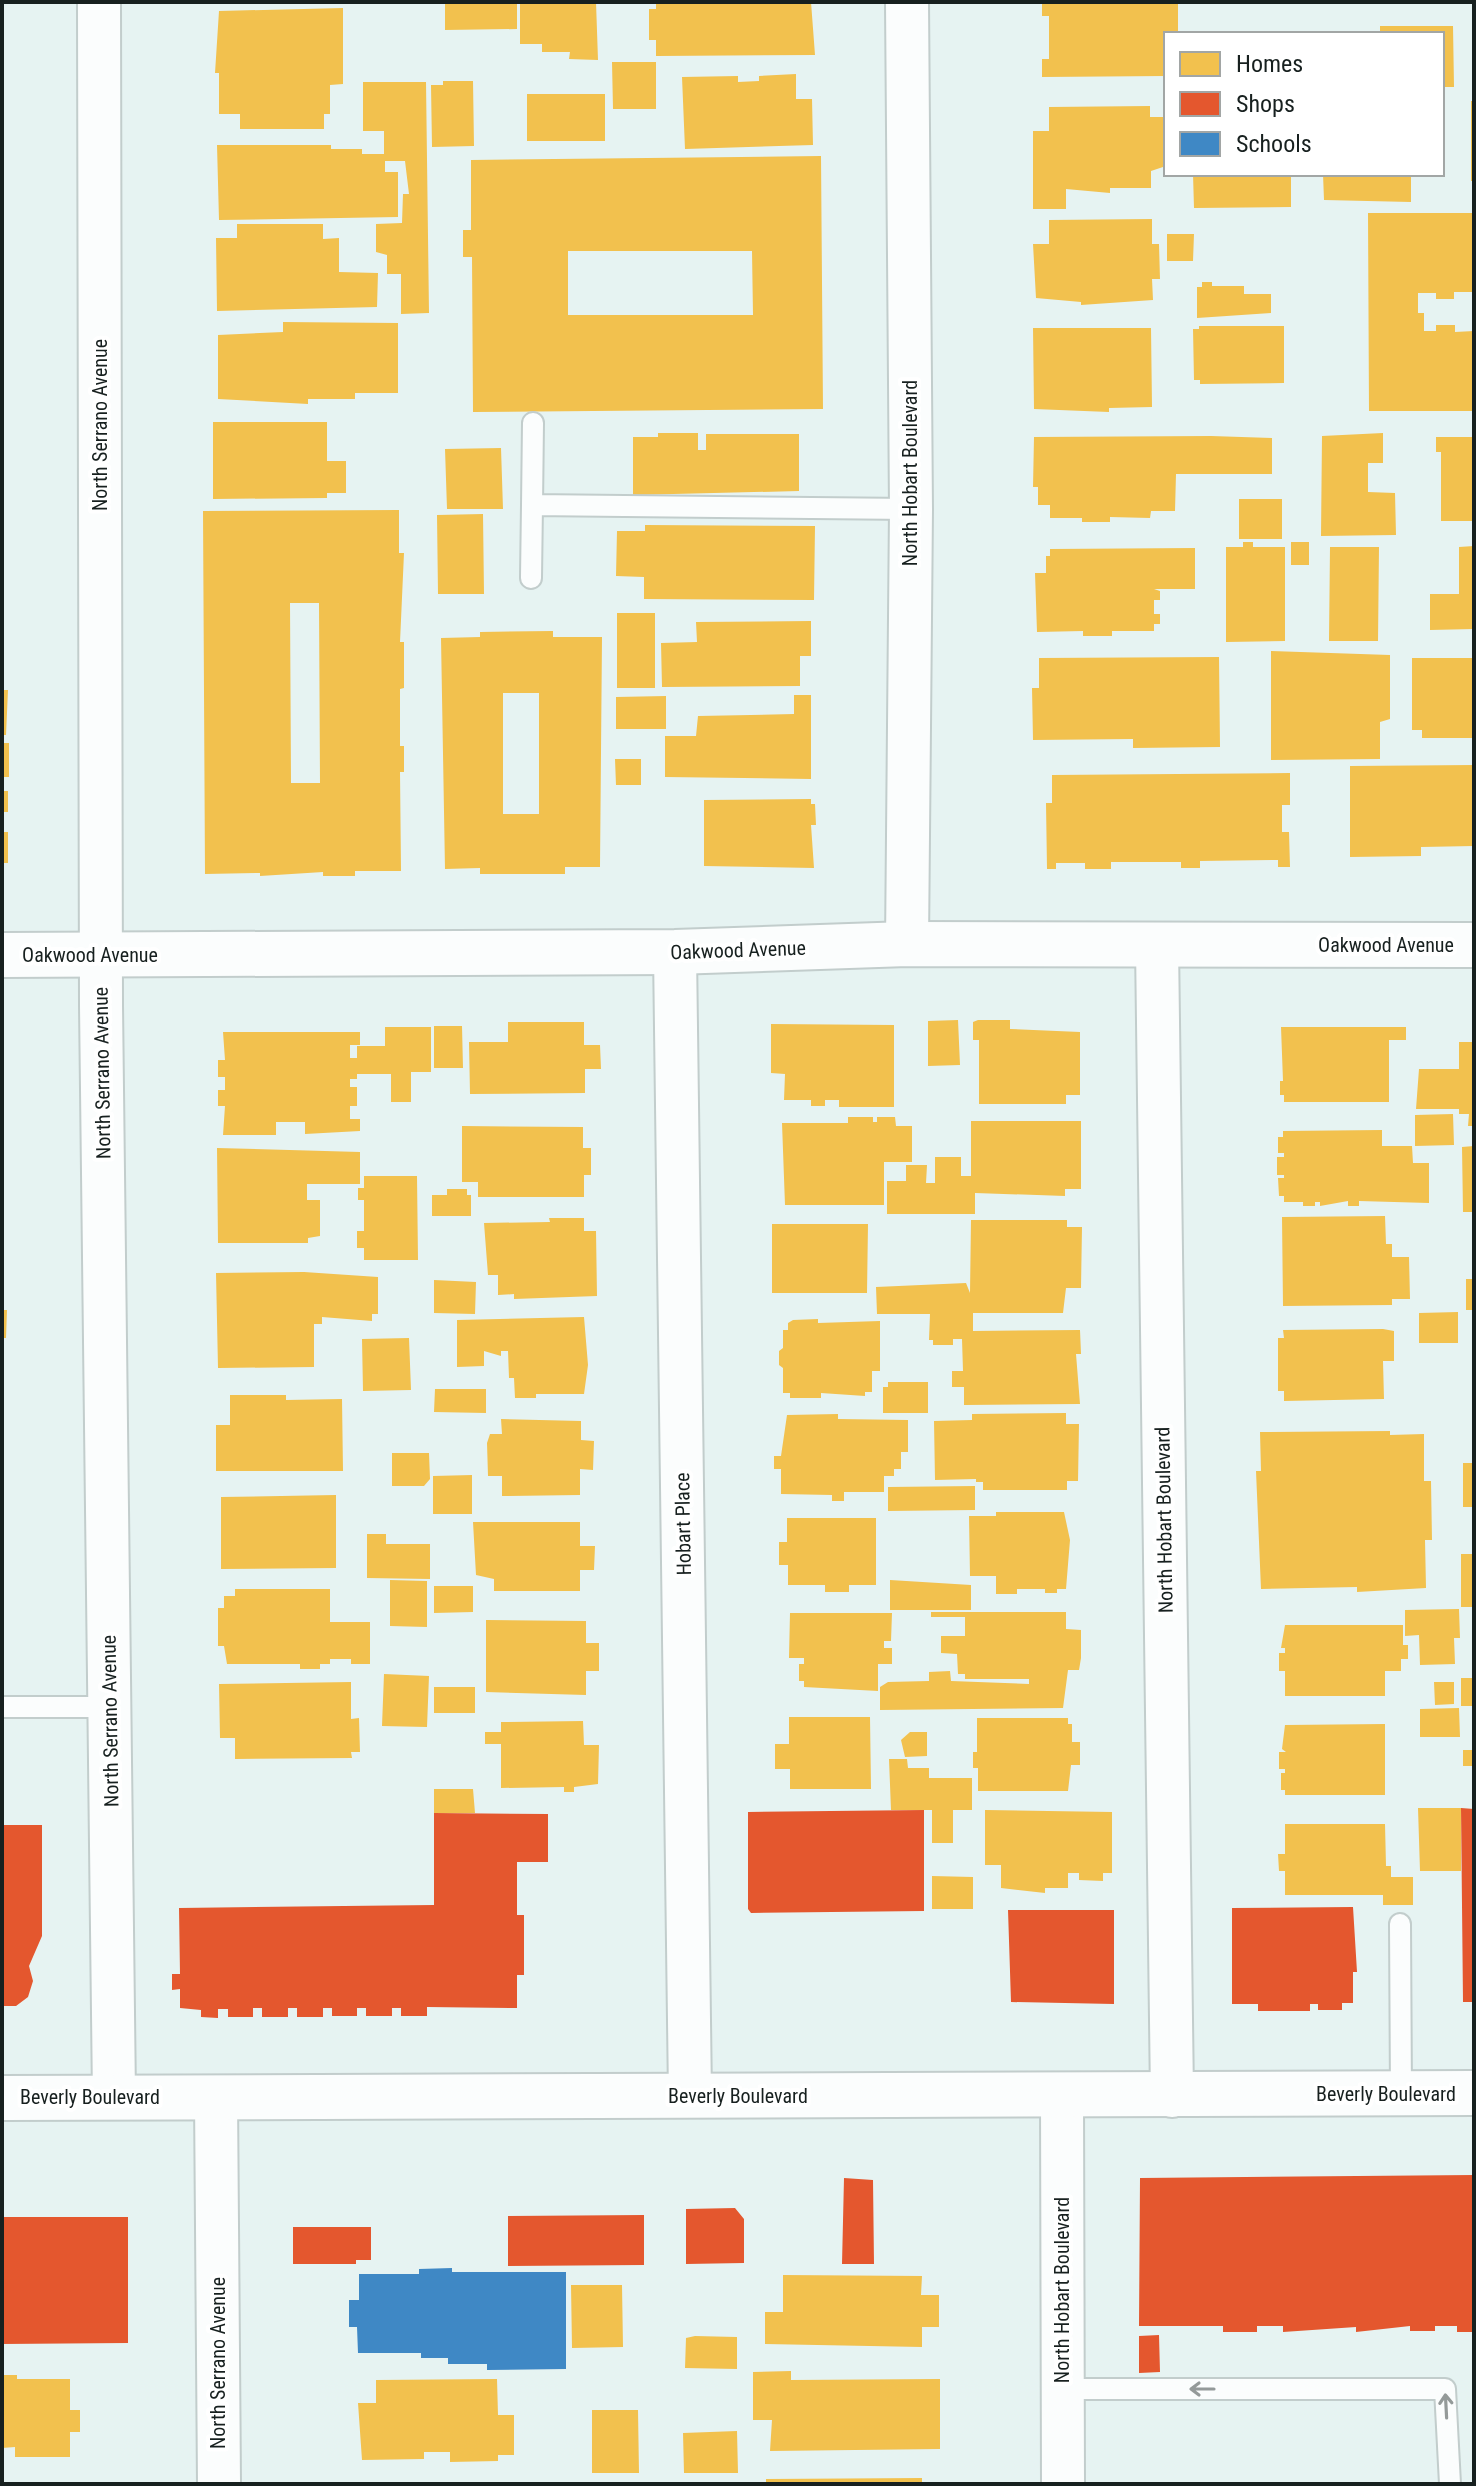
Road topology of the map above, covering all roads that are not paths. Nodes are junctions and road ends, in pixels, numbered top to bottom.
1 (99, 2) edge
2 (907, 2) edge
3 (533, 423) dead end
4 (532, 505) junction
5 (911, 509) junction
6 (531, 578) dead end
7 (907, 944) junction
8 (1157, 945) junction
9 (1474, 945) edge
10 (675, 952) junction
11 (2, 955) edge
12 (101, 955) junction
13 (2, 1707) edge
14 (110, 1707) junction
15 (1400, 1924) dead end
16 (1474, 2093) edge
17 (1401, 2094) junction
18 (690, 2096) junction
19 (1062, 2096) junction
20 (1172, 2096) junction
21 (114, 2097) junction
22 (216, 2097) junction
23 (2, 2098) edge
24 (1063, 2389) junction
25 (219, 2484) edge
26 (1063, 2484) edge
27 (1450, 2484) edge

1 - 12 street, North Serrano Avenue
2 - 5 street, North Hobart Boulevard
3 - 4 lane
4 - 5 lane
4 - 6 lane
5 - 7 street, North Hobart Boulevard
7 - 8 main road, Oakwood Avenue
7 - 10 main road, Oakwood Avenue
8 - 9 main road, Oakwood Avenue
8 - 20 street, North Hobart Boulevard
10 - 12 main road, Oakwood Avenue
10 - 18 street, Hobart Place
11 - 12 main road, Oakwood Avenue
12 - 14 street, North Serrano Avenue
13 - 14 lane
14 - 21 street, North Serrano Avenue
15 - 17 lane
16 - 17 main road, Beverly Boulevard
17 - 20 main road, Beverly Boulevard
18 - 19 main road, Beverly Boulevard
18 - 22 main road, Beverly Boulevard
19 - 20 main road, Beverly Boulevard
19 - 24 street, North Hobart Boulevard
21 - 22 main road, Beverly Boulevard
21 - 23 main road, Beverly Boulevard
22 - 25 street, North Serrano Avenue
24 - 26 street, North Hobart Boulevard
27 -> 24 lane

